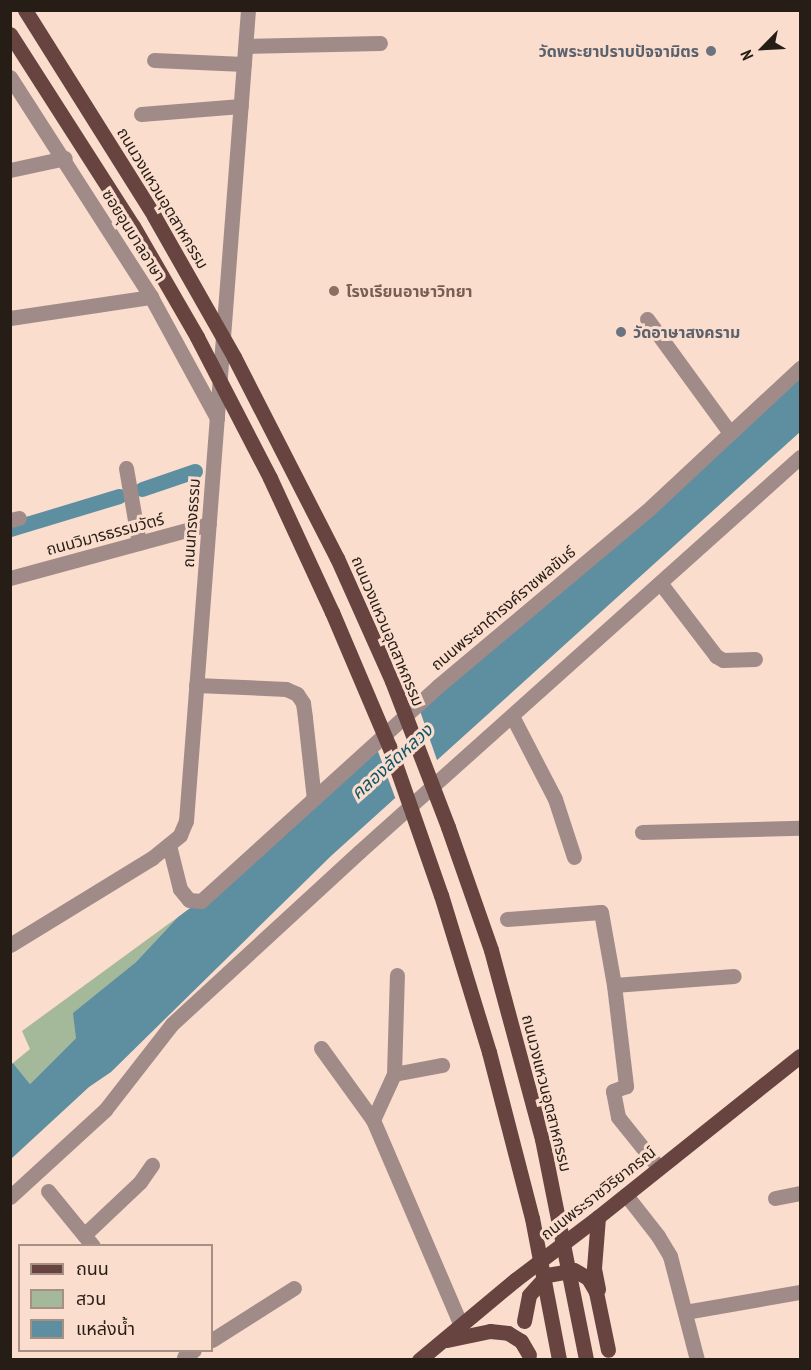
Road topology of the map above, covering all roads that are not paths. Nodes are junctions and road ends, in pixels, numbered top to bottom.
1 (25, 10) edge
2 (249, 10) edge
3 (10, 34) edge
4 (380, 43) dead end
5 (246, 46) junction
6 (154, 60) dead end
7 (244, 64) junction
8 (10, 77) edge
9 (241, 106) junction
10 (141, 114) dead end
11 (64, 158) junction
12 (10, 170) edge
13 (151, 297) junction
14 (10, 318) edge
15 (647, 319) dead end
16 (801, 368) edge
17 (217, 418) junction
18 (730, 433) junction
19 (801, 457) edge
20 (126, 468) dead end
21 (209, 524) junction
22 (139, 543) junction
23 (10, 578) edge
24 (661, 584) junction
25 (755, 660) dead end
26 (196, 685) junction
27 (512, 716) junction
28 (314, 799) junction
29 (801, 828) edge
30 (642, 832) dead end
31 (169, 845) junction
32 (574, 857) dead end
33 (507, 919) dead end
34 (10, 945) edge
35 (397, 975) dead end
36 (734, 976) dead end
37 (614, 985) junction
38 (321, 1048) dead end
39 (801, 1056) edge
40 (442, 1065) dead end
41 (394, 1074) junction
42 (373, 1120) junction
43 (152, 1165) dead end
44 (659, 1168) junction
45 (48, 1191) dead end
46 (801, 1193) edge
47 (626, 1195) junction
48 (10, 1197) edge
49 (775, 1198) dead end
50 (598, 1217) junction
51 (88, 1240) edge
52 (515, 1280) junction
53 (294, 1288) dead end
54 (801, 1292) edge
55 (685, 1312) junction
56 (524, 1321) junction
57 (461, 1325) junction
58 (213, 1339) edge
59 (441, 1342) junction
60 (609, 1355) edge
61 (529, 1357) edge
62 (419, 1359) edge
63 (559, 1359) edge
64 (586, 1359) edge
65 (697, 1359) edge

1 - 64 main road, ถนนวงแหวนอุตสาหกรรม, bridge
2 - 5 street, ถนนทรงธรรม
3 - 63 main road, bridge
4 - 5 street
5 - 7 street, ถนนทรงธรรม
6 - 7 street
7 - 9 street, ถนนทรงธรรม
8 - 11 street, ซอยอุนบาลอาษา
9 - 10 street
9 - 17 street, ถนนทรงธรรม
11 - 12 street
11 - 13 street, ซอยอุนบาลอาษา
13 - 14 street
13 - 17 street, ซอยอุนบาลอาษา
15 - 18 street
16 - 18 street, ถนนพระยาดำรงค์ราชพลขันธ์
17 - 21 street, ถนนทรงธรรม
18 - 28 street, ถนนพระยาดำรงค์ราชพลขันธ์
19 - 24 street
20 - 22 street
21 - 22 street, ถนนวิมารธรรมวัตร์
21 - 26 street, ถนนทรงธรรม
22 - 23 street, ถนนวิมารธรรมวัตร์
24 - 25 street
24 - 27 street
26 - 28 street
26 - 31 street, ถนนทรงธรรม
27 - 32 street
27 - 48 street
28 - 31 street, ถนนพระยาดำรงค์ราชพลขันธ์
29 - 30 street
31 - 34 street, ถนนทรงธรรม
33 - 37 street
35 - 41 street
36 - 37 street
37 - 44 street
38 - 42 street
39 - 44 main road, ถนนพระราชวิริยาภรณ์
40 - 41 street
41 - 42 street
42 - 57 street
43 - 51 street
44 - 47 main road, ถนนพระราชวิริยาภรณ์
45 - 51 street
46 - 49 street
47 - 50 main road, ถนนพระราชวิริยาภรณ์
47 - 55 street
50 - 52 main road, ถนนพระราชวิริยาภรณ์
50 - 60 main road
52 - 56 main road
52 - 57 main road, ถนนพระราชวิริยาภรณ์
53 - 58 street
54 - 55 street
55 - 65 street
56 - 60 main road
56 - 61 main road
57 - 59 main road, ถนนพระราชวิริยาภรณ์
59 - 61 main road
59 - 62 main road, ถนนพระราชวิริยาภรณ์

